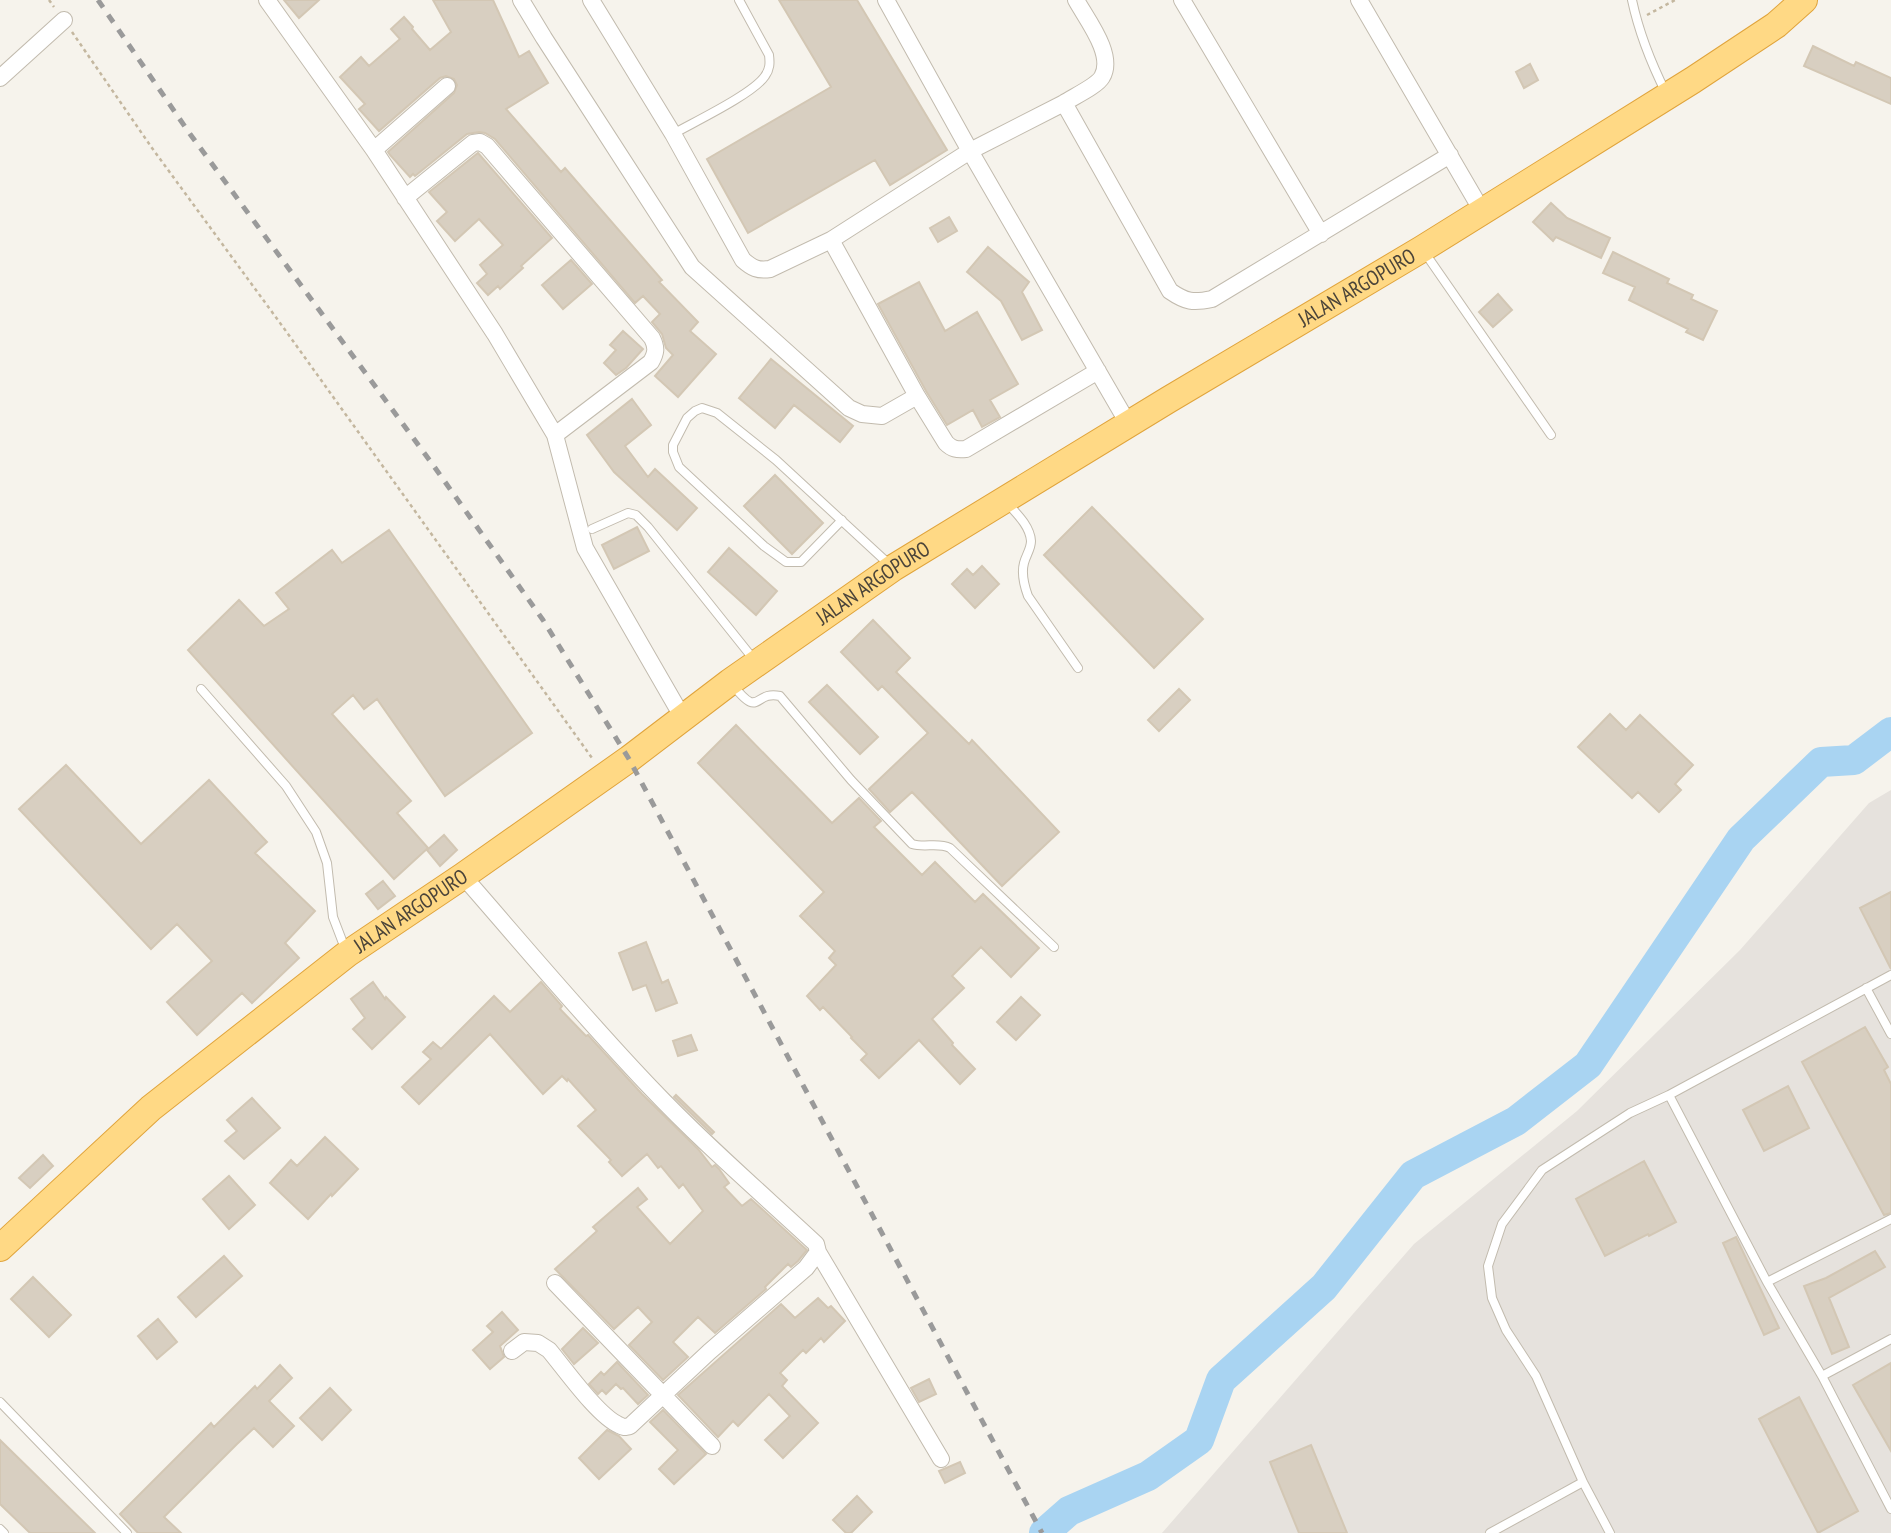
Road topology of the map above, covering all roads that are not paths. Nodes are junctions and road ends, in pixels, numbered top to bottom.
1 (267, 0) edge
2 (521, 0) edge
3 (591, 0) edge
4 (739, 0) edge
5 (886, 0) edge
6 (1076, 0) edge
7 (1182, 0) edge
8 (1359, 0) edge
9 (1632, 0) edge
10 (1804, 0) edge
11 (64, 20) road end
12 (0, 78) edge
13 (447, 86) dead end
14 (1668, 96) junction
15 (1064, 103) junction
16 (673, 134) junction
17 (374, 150) junction
18 (970, 151) junction
19 (1450, 155) junction
20 (405, 198) junction
21 (1482, 211) junction
22 (1321, 234) junction
23 (831, 240) junction
24 (1422, 249) junction
25 (1098, 371) junction
26 (917, 396) junction
27 (1129, 425) junction
28 (555, 435) junction
29 (1551, 435) dead end
30 (1005, 500) junction
31 (842, 520) junction
32 (592, 530) dead end
33 (893, 568) junction
34 (757, 663) junction
35 (1077, 668) dead end
36 (730, 682) junction
37 (201, 689) dead end
38 (683, 718) junction
39 (463, 876) junction
40 (1054, 947) dead end
41 (346, 954) junction
42 (1891, 975) edge
43 (1866, 988) junction
44 (1891, 1034) edge
45 (1669, 1096) junction
46 (1891, 1219) edge
47 (0, 1248) edge
48 (818, 1252) junction
49 (1768, 1282) junction
50 (555, 1283) dead end
51 (1891, 1339) edge
52 (512, 1351) dead end
53 (1822, 1376) junction
54 (663, 1395) junction
55 (0, 1402) edge
56 (712, 1446) dead end
57 (941, 1459) dead end
58 (1583, 1482) junction
59 (1891, 1509) edge
60 (0, 1529) edge
61 (4, 1533) edge
62 (127, 1533) edge
63 (1490, 1533) edge
64 (1610, 1533) edge

1 - 17 street
2 - 26 street
3 - 16 street
4 - 16 lane
5 - 18 street
6 - 15 street
7 - 22 street
8 - 19 street
9 - 14 lane
10 - 14 highway, JALAN ARGOPURO
11 - 12 street
13 - 17 street
14 - 21 highway, JALAN ARGOPURO
15 - 18 street
15 - 22 street
16 - 23 street
17 - 20 street
18 - 23 street
18 - 25 street
19 - 21 street
19 - 22 street
20 - 28 street
20 - 28 street
21 - 24 highway, JALAN ARGOPURO
23 - 26 street
24 - 27 highway, JALAN ARGOPURO
24 - 29 lane
25 - 26 street
25 - 27 street
27 - 30 highway, JALAN ARGOPURO
28 - 38 street
30 - 33 highway, JALAN ARGOPURO
30 - 35 lane
31 - 31 lane
31 - 33 lane
32 - 34 lane
33 - 34 highway, JALAN ARGOPURO
34 - 36 highway, JALAN ARGOPURO
36 - 38 highway, JALAN ARGOPURO
36 - 40 lane
37 - 41 lane
38 - 39 highway, JALAN ARGOPURO
39 - 41 highway, JALAN ARGOPURO
39 - 48 street
41 - 47 highway, JALAN ARGOPURO
42 - 43 lane
43 - 44 lane
43 - 45 lane
45 - 49 lane
45 - 58 lane
46 - 49 lane
48 - 54 street
48 - 57 street
49 - 53 lane
50 - 54 street
51 - 53 lane
52 - 54 street
53 - 59 lane
54 - 56 street
55 - 62 lane
58 - 63 lane
58 - 64 lane
60 - 61 lane

